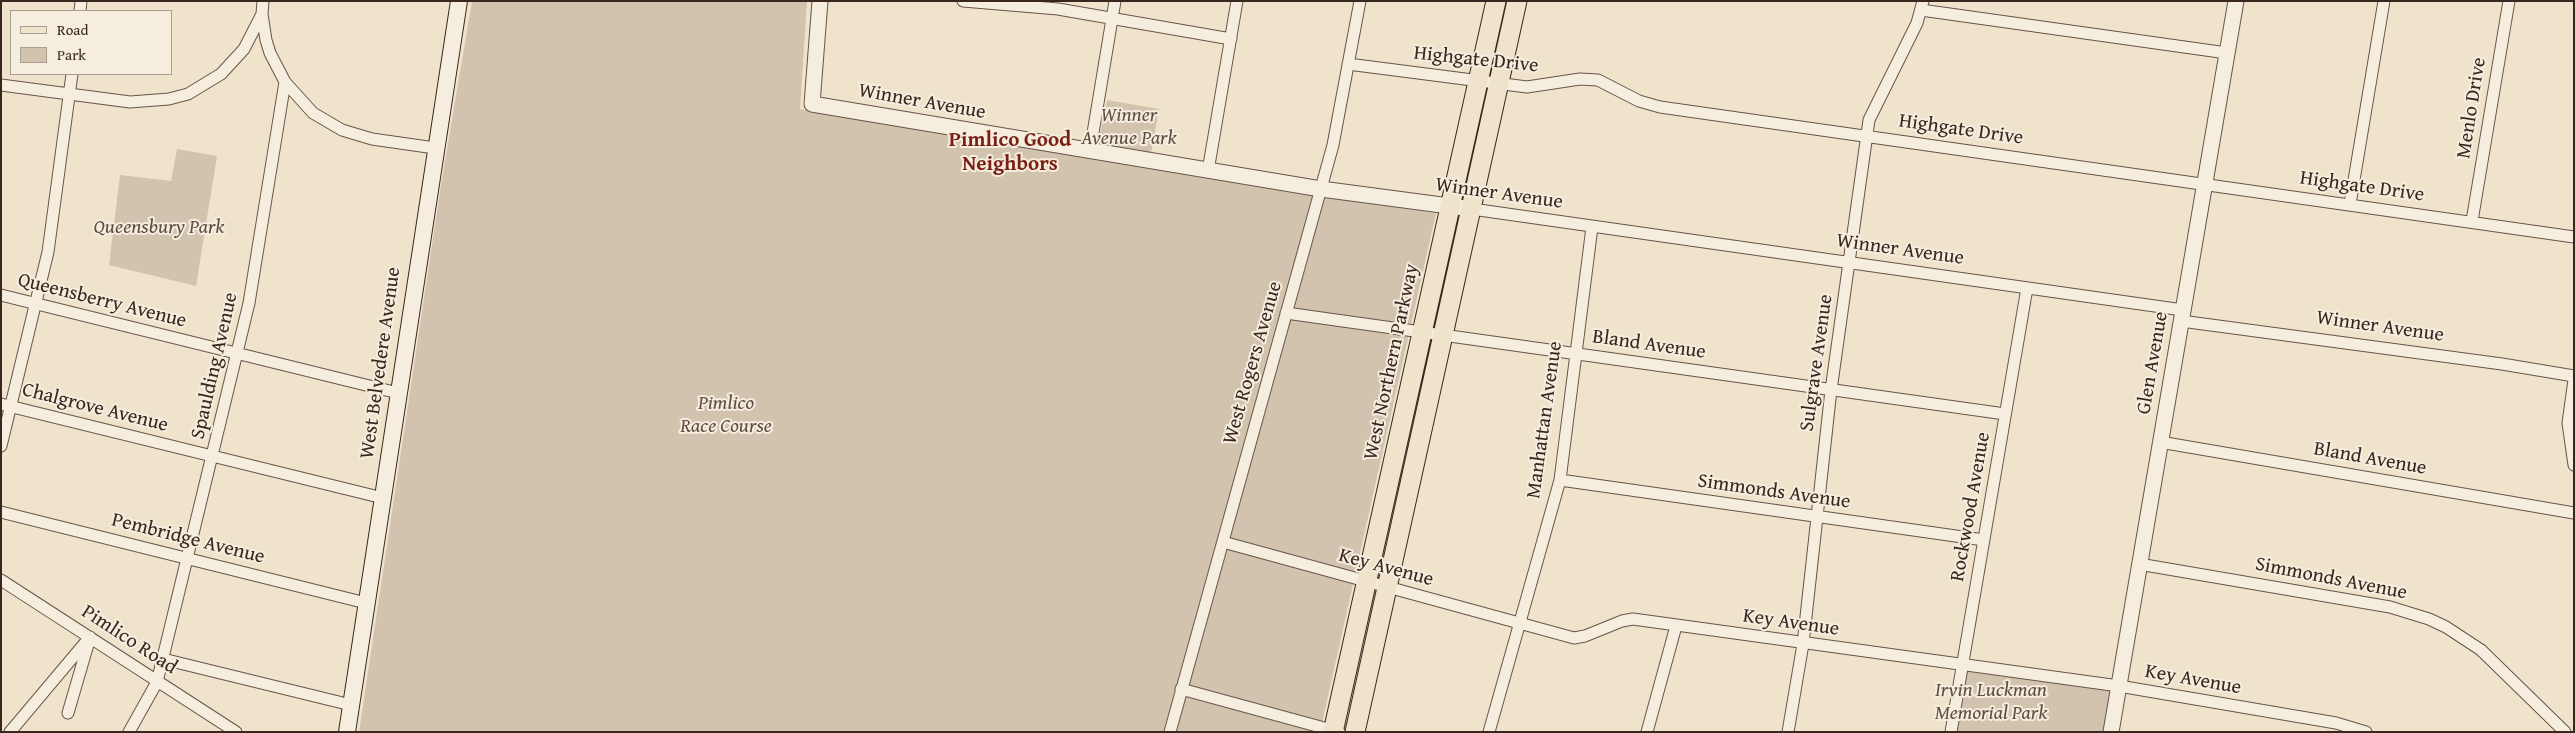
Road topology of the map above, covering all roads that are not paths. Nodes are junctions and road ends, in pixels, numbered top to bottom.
1 (263, 1) edge
2 (459, 1) edge
3 (820, 1) edge
4 (963, 1) edge
5 (1116, 1) edge
6 (1237, 1) edge
7 (1360, 1) edge
8 (1496, 1) edge
9 (1517, 1) edge
10 (2236, 1) edge
11 (2384, 1) edge
12 (2508, 1) edge
13 (1922, 6) edge
14 (262, 14) junction
15 (1112, 19) junction
16 (1231, 39) junction
17 (2228, 53) junction
18 (1348, 64) junction
19 (72, 75) edge
20 (285, 82) junction
21 (1478, 82) junction
22 (1, 85) edge
23 (1499, 85) junction
24 (70, 95) junction
25 (1868, 136) junction
26 (435, 148) junction
27 (1090, 151) junction
28 (1208, 171) junction
29 (2203, 183) junction
30 (1321, 189) junction
31 (2350, 204) junction
32 (1449, 207) junction
33 (1472, 210) junction
34 (2472, 222) junction
35 (1592, 227) junction
36 (2574, 236) edge
37 (1849, 263) junction
38 (2027, 288) junction
39 (1, 295) edge
40 (37, 304) junction
41 (1286, 313) junction
42 (2182, 315) junction
43 (1422, 332) junction
44 (1444, 335) junction
45 (1574, 353) junction
46 (238, 354) junction
47 (2574, 378) edge
48 (1831, 390) junction
49 (398, 393) junction
50 (6, 405) edge
51 (2006, 414) junction
52 (2160, 442) junction
53 (1, 446) edge
54 (213, 456) junction
55 (2574, 465) edge
56 (1560, 480) junction
57 (383, 498) junction
58 (1, 512) edge
59 (2574, 513) edge
60 (1817, 517) junction
61 (1984, 540) junction
62 (1223, 542) junction
63 (188, 558) junction
64 (2139, 564) junction
65 (1, 580) edge
66 (1367, 582) junction
67 (1387, 588) junction
68 (366, 603) junction
69 (1519, 623) junction
70 (1676, 626) junction
71 (90, 637) junction
72 (1803, 644) junction
73 (163, 659) junction
74 (1962, 664) junction
75 (158, 682) junction
76 (2119, 686) junction
77 (1182, 689) junction
78 (351, 705) junction
79 (68, 714) dead end
80 (1336, 731) edge
81 (10, 732) edge
82 (129, 732) edge
83 (236, 732) edge
84 (347, 732) edge
85 (1170, 732) edge
86 (1355, 732) edge
87 (1489, 732) edge
88 (1647, 732) edge
89 (1788, 732) edge
90 (1951, 732) edge
91 (2111, 732) edge
92 (2366, 732) edge
93 (2565, 732) edge

1 - 14 street
2 - 26 main road, West Belvedere Avenue
3 - 27 street, Winner Avenue
4 - 15 street
5 - 15 street
6 - 16 street
7 - 18 street, West Rogers Avenue
8 - 21 main road, West Northern Parkway
9 - 23 main road
10 - 17 street, Glen Avenue
11 - 31 street
12 - 34 street, Menlo Drive
13 - 17 street
13 - 25 street, Sulgrave Avenue
14 - 20 street
14 - 24 street
15 - 16 street
15 - 27 street
16 - 28 street
17 - 29 street, Glen Avenue
18 - 21 street, Highgate Drive
18 - 30 street, West Rogers Avenue
19 - 24 street
20 - 26 street
20 - 46 street, Spaulding Avenue
21 - 23 street, Highgate Drive
21 - 32 main road, West Northern Parkway
22 - 24 street
23 - 25 street, Highgate Drive
23 - 33 main road
24 - 40 street
25 - 29 street, Highgate Drive
25 - 37 street, Sulgrave Avenue
26 - 49 main road, West Belvedere Avenue
27 - 28 street, Winner Avenue
28 - 30 street, Winner Avenue
29 - 31 street, Highgate Drive
29 - 42 street, Glen Avenue
30 - 32 street, Winner Avenue
30 - 41 street, West Rogers Avenue
31 - 34 street, Highgate Drive
32 - 33 street, Winner Avenue
32 - 43 main road, West Northern Parkway
33 - 35 street, Winner Avenue
33 - 44 main road
34 - 36 street, Highgate Drive
35 - 37 street, Winner Avenue
35 - 45 street, Manhattan Avenue
37 - 38 street, Winner Avenue
37 - 48 street, Sulgrave Avenue
38 - 42 street, Winner Avenue
38 - 51 street, Rockwood Avenue
39 - 40 street, Queensberry Avenue
40 - 46 street, Queensberry Avenue
40 - 50 street
41 - 43 street, Bland Avenue
41 - 62 street, West Rogers Avenue
42 - 47 street, Winner Avenue
42 - 52 street, Glen Avenue
43 - 44 street, Bland Avenue
43 - 66 main road, West Northern Parkway
44 - 45 street, Bland Avenue
44 - 67 main road
45 - 48 street, Bland Avenue
45 - 56 street, Manhattan Avenue
46 - 49 street, Queensberry Avenue
46 - 54 street, Spaulding Avenue
47 - 55 street
48 - 51 street, Bland Avenue
48 - 60 street, Sulgrave Avenue
49 - 57 main road, West Belvedere Avenue
50 - 53 street
50 - 54 street, Chalgrove Avenue
51 - 61 street, Rockwood Avenue
52 - 59 street, Bland Avenue
52 - 64 street, Glen Avenue
54 - 57 street, Chalgrove Avenue
54 - 63 street, Spaulding Avenue
56 - 60 street, Simmonds Avenue
56 - 69 street, Manhattan Avenue
57 - 68 main road, West Belvedere Avenue
58 - 63 street, Pembridge Avenue
60 - 61 street, Simmonds Avenue
60 - 72 street, Sulgrave Avenue
61 - 74 street, Rockwood Avenue
62 - 66 street, Key Avenue
62 - 77 street, West Rogers Avenue
63 - 68 street, Pembridge Avenue
63 - 73 street, Spaulding Avenue
64 - 76 street, Glen Avenue
64 - 93 street, Simmonds Avenue
65 - 71 street, Pimlico Road
66 - 67 street, Key Avenue
66 - 80 main road, West Northern Parkway
67 - 69 street, Key Avenue
67 - 86 main road
68 - 78 main road, West Belvedere Avenue
69 - 70 street, Key Avenue
69 - 87 street, Manhattan Avenue
70 - 72 street, Key Avenue
70 - 88 street
71 - 75 street, Pimlico Road
71 - 79 street
71 - 81 street
72 - 74 street, Key Avenue
72 - 89 street, Sulgrave Avenue
73 - 75 street, Spaulding Avenue
73 - 78 street
74 - 76 street, Key Avenue
74 - 90 street, Rockwood Avenue
75 - 82 street, Spaulding Avenue
75 - 83 street, Pimlico Road
76 - 91 street, Glen Avenue
76 - 92 street, Key Avenue
77 - 80 street
77 - 85 street, West Rogers Avenue
78 - 84 main road, West Belvedere Avenue

